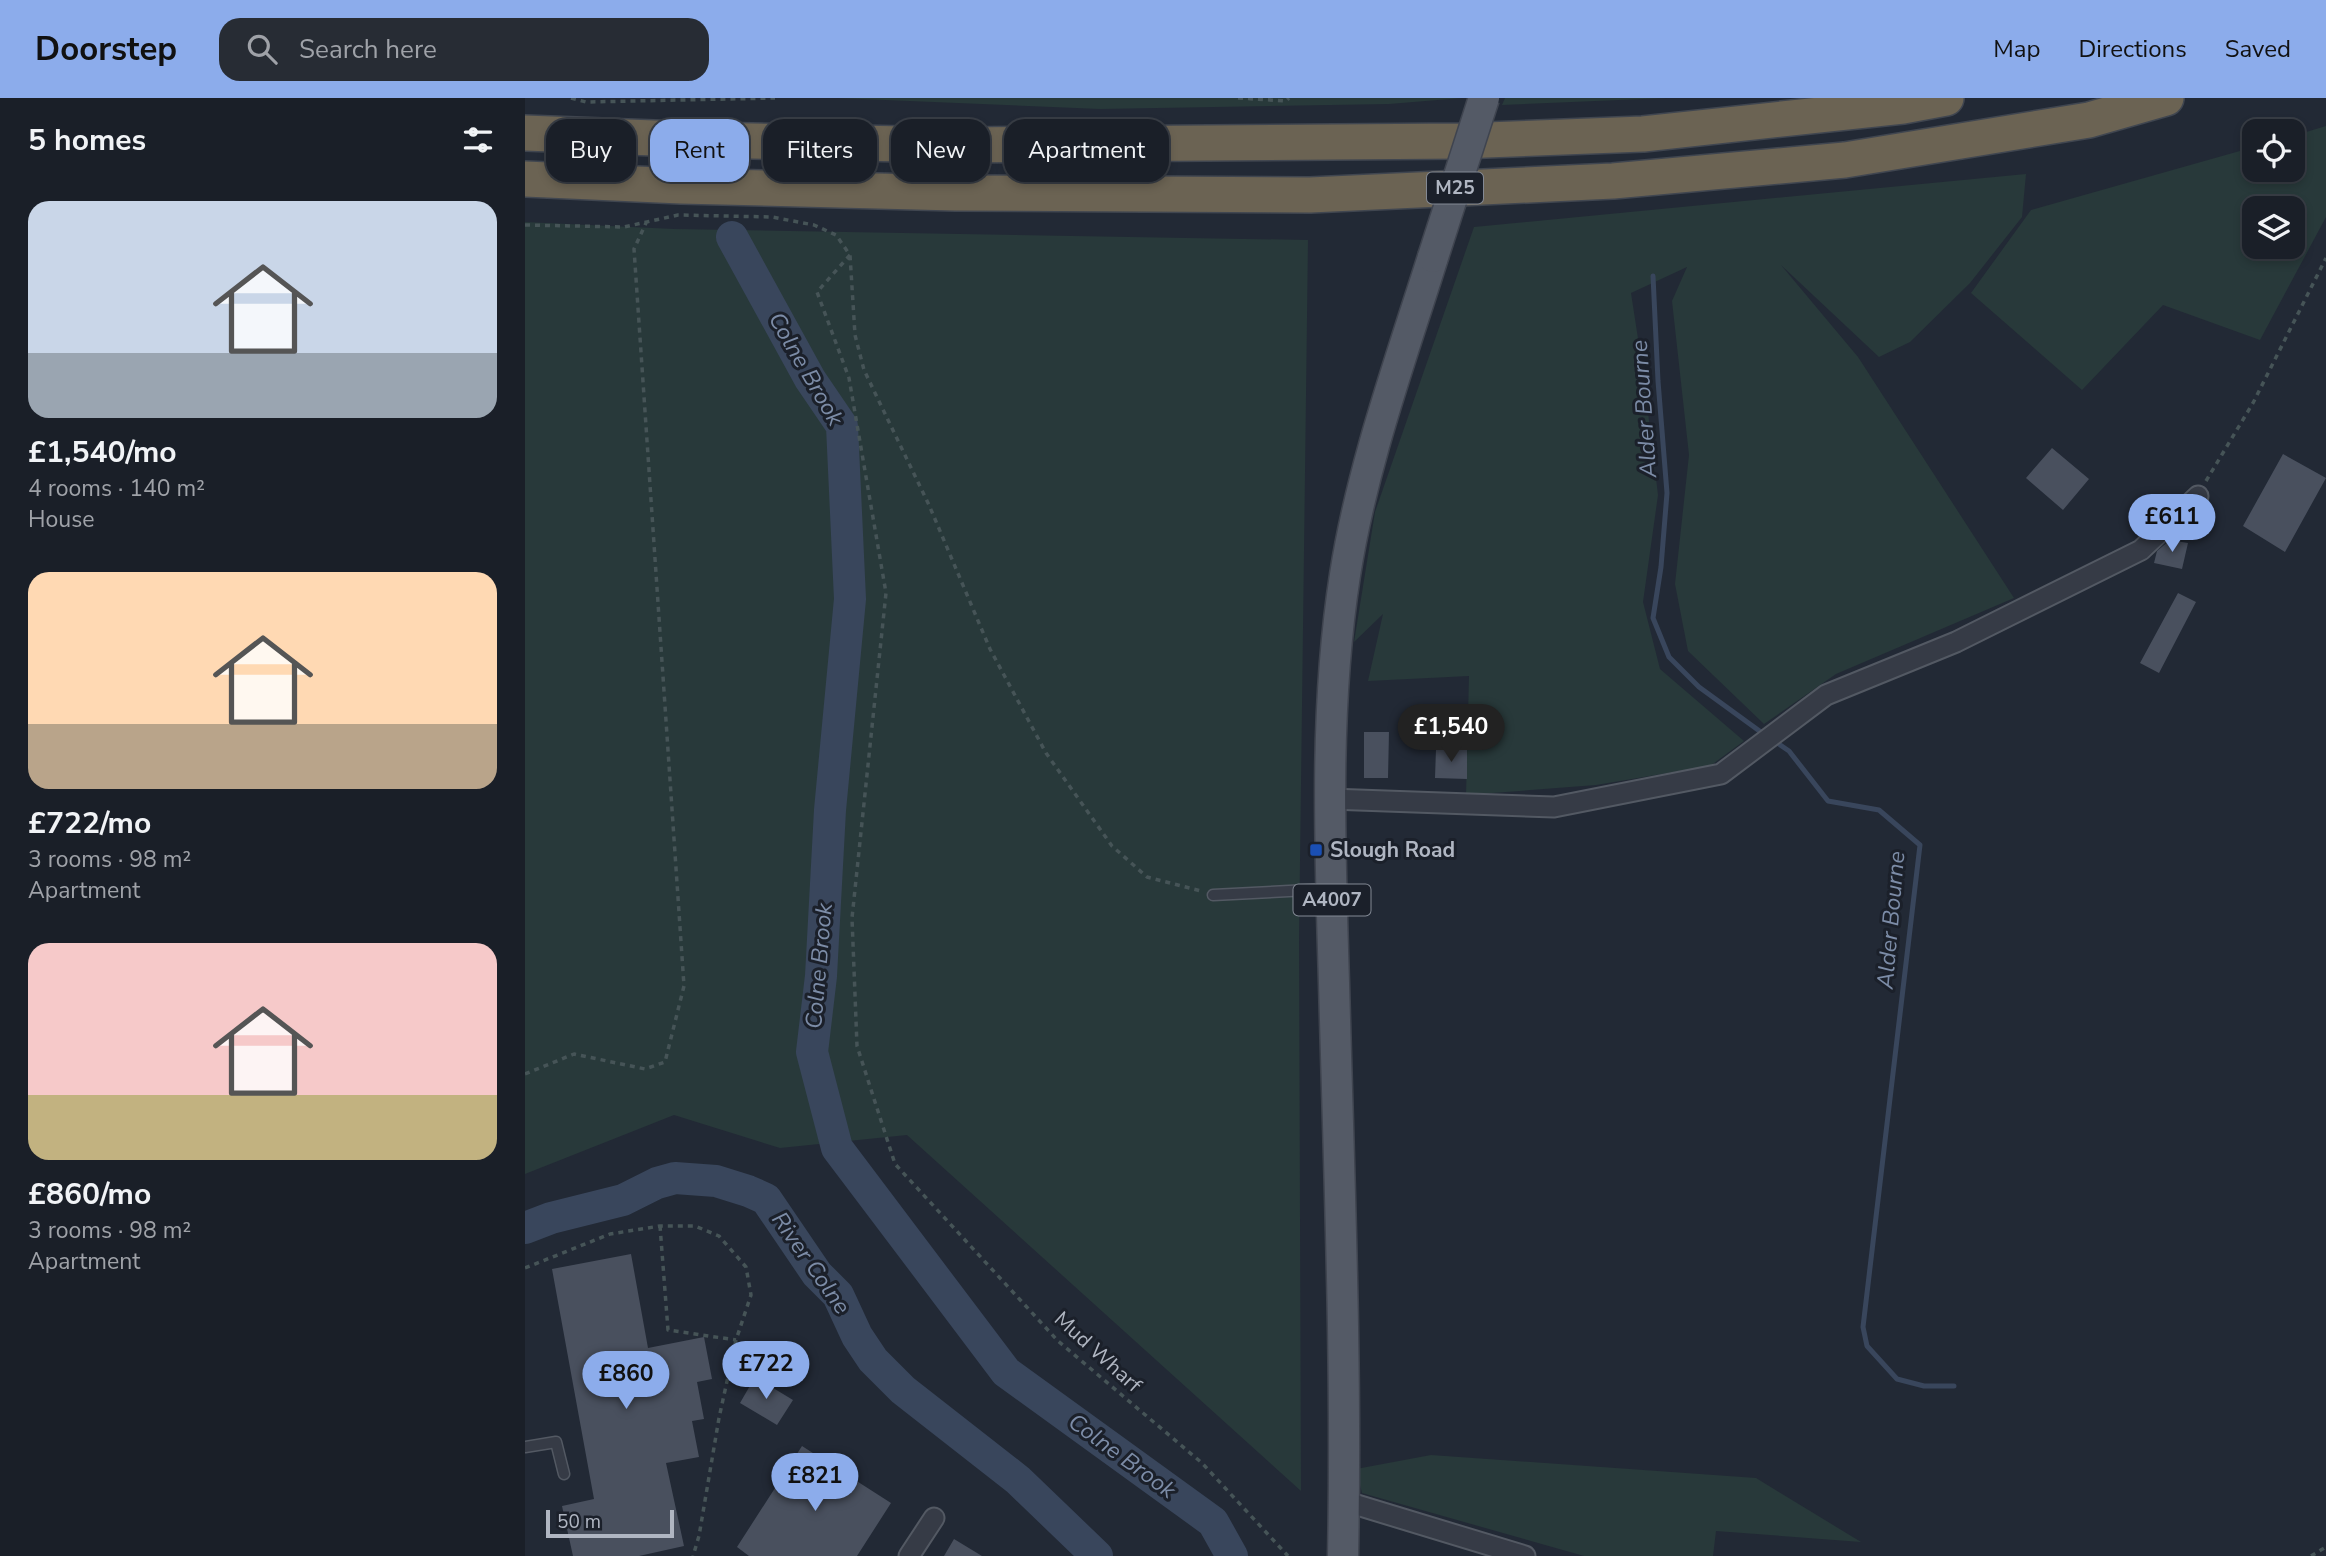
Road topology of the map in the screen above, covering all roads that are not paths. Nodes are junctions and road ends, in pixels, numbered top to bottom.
1 (1484, 98) edge
2 (1946, 98) edge
3 (2166, 98) edge
4 (525, 133) edge
5 (525, 179) edge
6 (2197, 496) road end
7 (1330, 799) junction
8 (1331, 888) junction
9 (1213, 895) road end
10 (525, 1447) edge
11 (564, 1474) dead end
12 (1344, 1501) junction
13 (935, 1518) dead end
14 (909, 1556) edge
15 (1343, 1556) edge
16 (1525, 1556) edge

1 - 7 main road, A4007, bridge
2 - 4 highway, M25
3 - 5 highway, M25
6 - 7 street
7 - 8 main road, A4007
8 - 9 lane
8 - 12 main road, A4007
10 - 11 lane
12 - 15 main road, A4007
12 - 16 street
13 - 14 street

